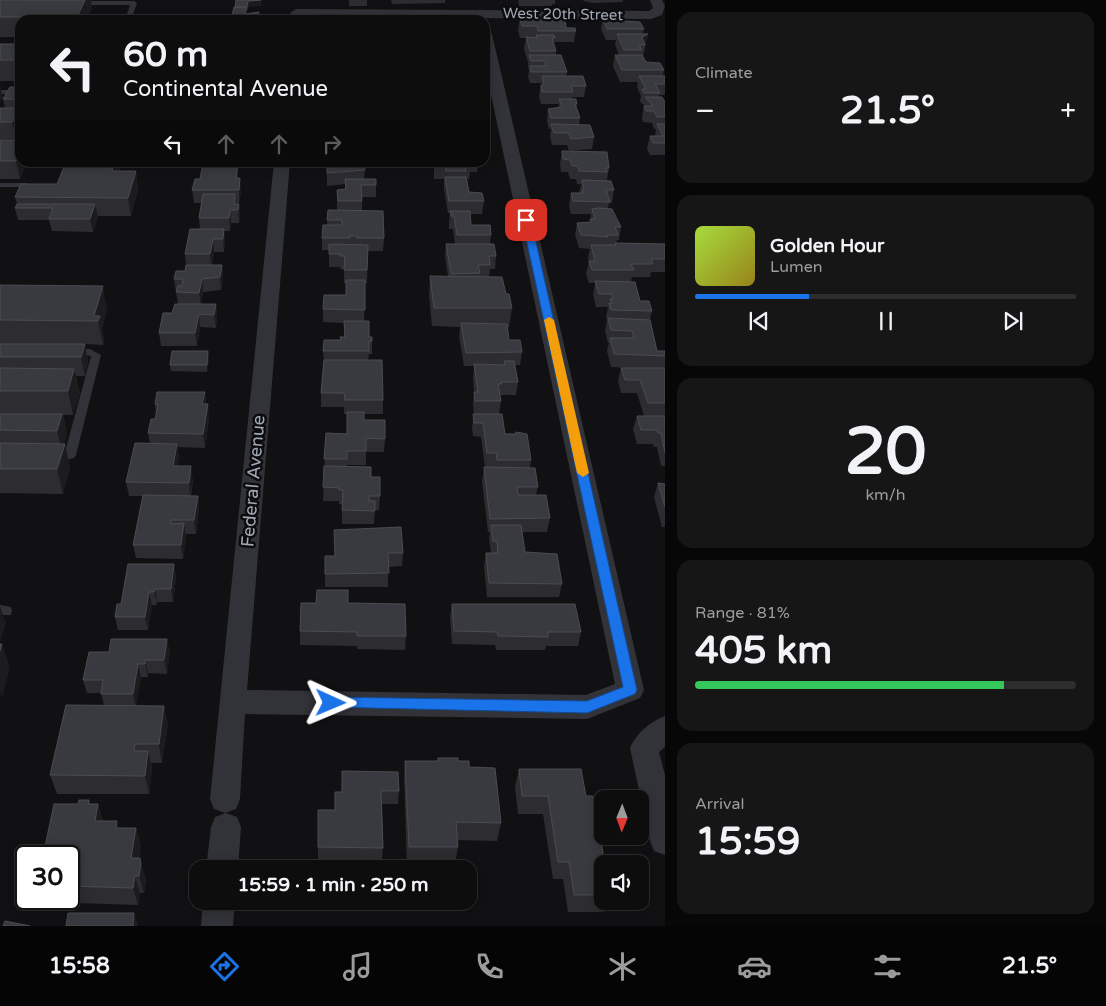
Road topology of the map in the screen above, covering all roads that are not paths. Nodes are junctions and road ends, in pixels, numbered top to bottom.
1 (477, 0) edge
2 (656, 0) edge
3 (67, 3) edge
4 (296, 11) edge
5 (130, 15) edge
6 (419, 15) edge
7 (481, 15) edge
8 (490, 17) edge
9 (490, 57) edge
10 (0, 92) edge
11 (15, 92) edge
12 (282, 167) edge
13 (0, 185) edge
14 (25, 185) edge
15 (63, 352) edge
16 (40, 459) edge
17 (232, 702) junction
18 (654, 738) edge
19 (665, 841) edge
20 (223, 860) edge
21 (218, 910) edge
22 (217, 926) edge

1 - 7 street
2 - 8 street, West 20th Street
3 - 5 lane
4 - 6 street, West 20th Street
9 - 17 street
10 - 11 lane
12 - 17 street, Federal Avenue
13 - 14 lane
15 - 16 lane
17 - 20 street, Federal Avenue
18 - 19 street
21 - 22 street

